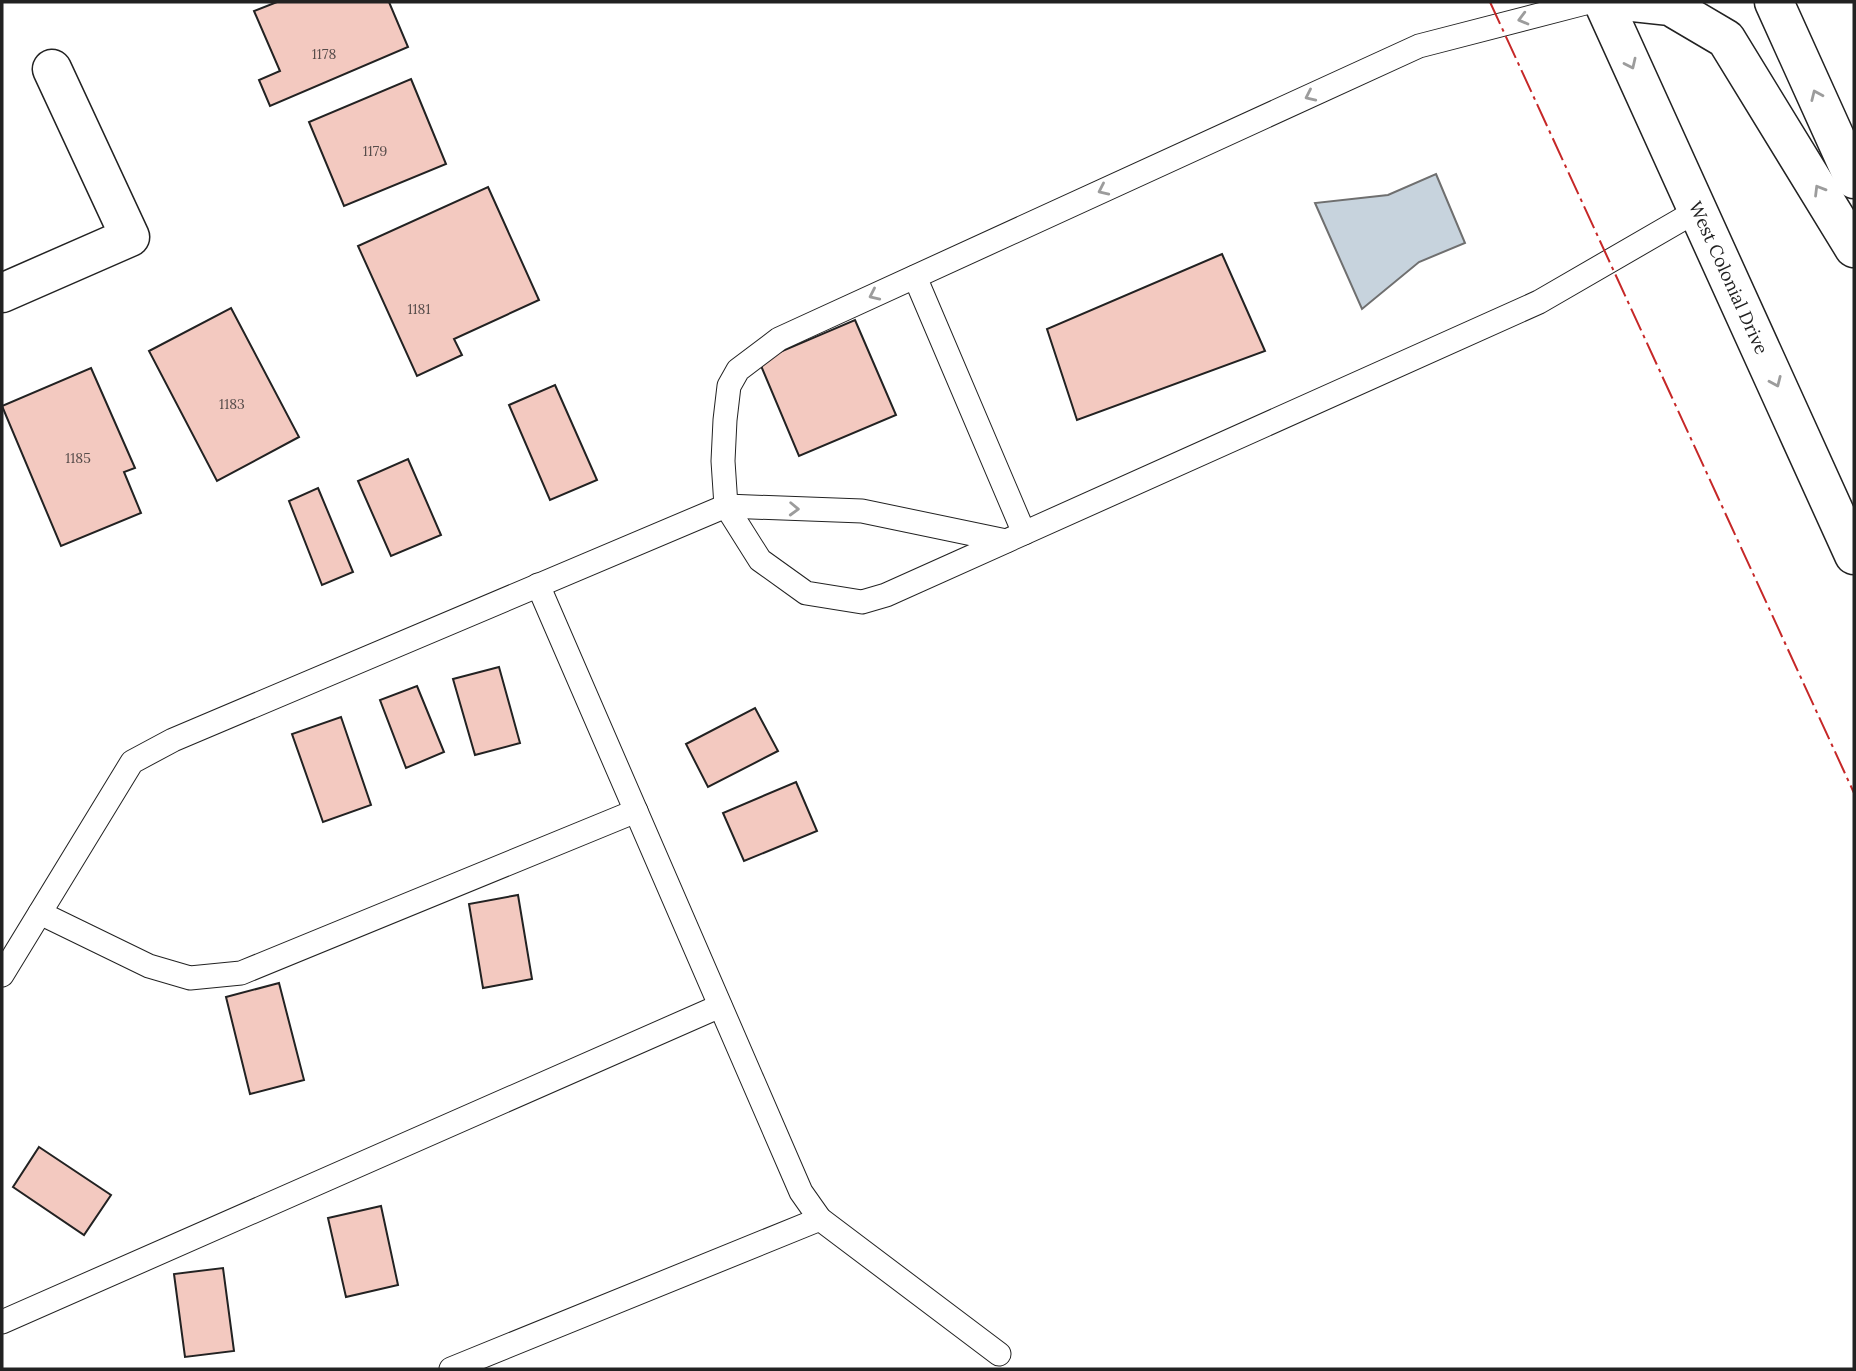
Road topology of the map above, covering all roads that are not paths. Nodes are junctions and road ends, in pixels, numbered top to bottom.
1 (1590, 2) edge
2 (1603, 2) edge
3 (1633, 2) edge
4 (1774, 2) edge
5 (52, 69) dead end
6 (1854, 179) edge
7 (1698, 210) junction
8 (1854, 248) edge
9 (915, 276) junction
10 (2, 293) edge
11 (726, 506) junction
12 (1015, 537) junction
13 (1854, 555) edge
14 (538, 585) junction
15 (636, 811) junction
16 (40, 913) junction
17 (2, 975) edge
18 (720, 1006) junction
19 (820, 1219) junction
20 (2, 1322) edge
21 (999, 1354) dead end
22 (451, 1369) edge

1 -> 9 lane
2 -> 7 main road, West Colonial Drive
8 -> 3 main road
6 -> 4 main road
5 - 10 main road
7 - 12 lane
7 -> 13 main road, West Colonial Drive
9 -> 11 lane
9 - 12 lane
11 -> 12 lane
11 - 12 lane
11 - 14 lane
14 - 15 lane
14 - 16 lane
15 - 16 lane
15 - 18 lane
16 - 17 lane
18 - 19 lane
18 - 20 lane
19 - 21 lane
19 - 22 lane

